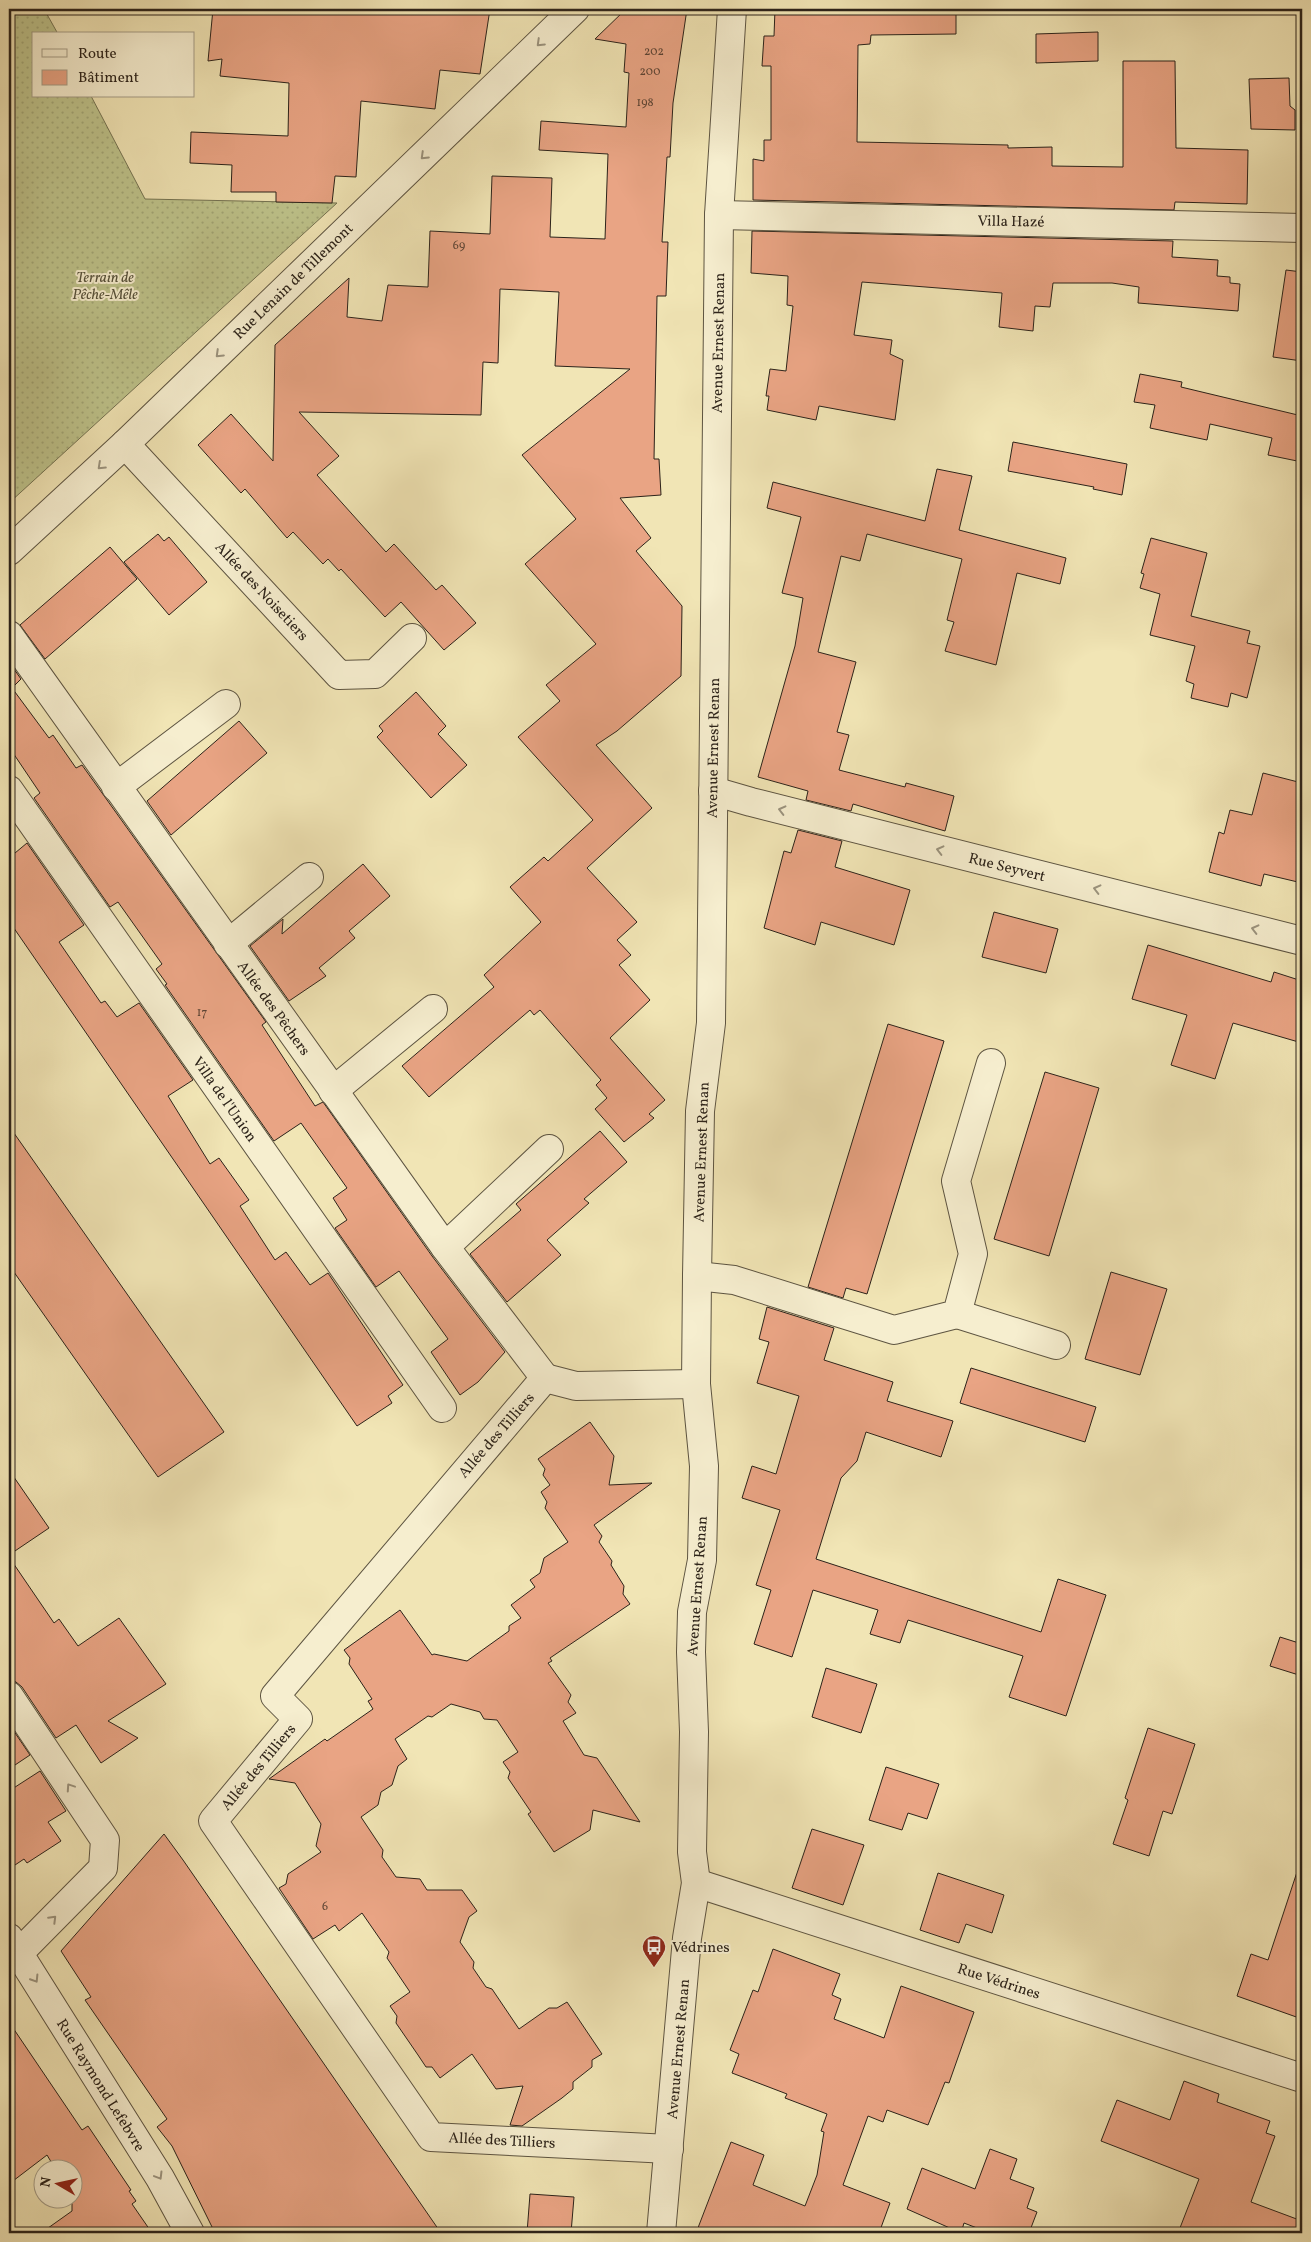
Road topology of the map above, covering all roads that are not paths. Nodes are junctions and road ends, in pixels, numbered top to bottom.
1 (575, 9) edge
2 (732, 9) edge
3 (719, 215) junction
4 (1302, 228) edge
5 (125, 444) junction
6 (9, 551) edge
7 (9, 635) edge
8 (412, 638) dead end
9 (226, 704) dead end
10 (116, 787) junction
11 (9, 790) edge
12 (713, 791) junction
13 (309, 877) dead end
14 (1302, 941) edge
15 (228, 944) junction
16 (433, 1009) dead end
17 (991, 1063) dead end
18 (333, 1091) junction
19 (549, 1150) dead end
20 (445, 1247) junction
21 (697, 1276) junction
22 (957, 1314) junction
23 (1056, 1345) dead end
24 (545, 1378) junction
25 (696, 1384) junction
26 (442, 1408) dead end
27 (9, 1696) edge
28 (696, 1883) junction
29 (14, 1946) edge
30 (1302, 2078) edge
31 (670, 2149) junction
32 (190, 2233) edge
33 (661, 2233) edge

1 -> 5 street, Rue Lenain de Tillemont
2 - 3 street, Avenue Ernest Renan
3 - 4 street, Villa Hazé
3 - 12 street, Avenue Ernest Renan
5 -> 6 street, Rue Lenain de Tillemont
5 - 8 street, Allée des Noisetiers
7 - 10 street, Allée des Pêchers
9 - 10 street
10 - 15 street, Allée des Pêchers
11 - 26 street, Villa de l'Union
14 -> 12 street, Rue Seyvert
12 - 21 street, Avenue Ernest Renan
13 - 15 street
15 - 18 street, Allée des Pêchers
16 - 18 street
17 - 22 street
18 - 20 street, Allée des Pêchers
19 - 20 street
20 - 24 street, Allée des Pêchers
21 - 22 street
21 - 25 street, Avenue Ernest Renan
22 - 23 street
24 - 25 street, Allée des Tilliers
24 - 31 street, Allée des Tilliers
25 - 28 street, Avenue Ernest Renan
29 -> 27 street
28 - 30 street, Rue Védrines
28 - 31 street, Avenue Ernest Renan
29 -> 32 street, Rue Raymond Lefebvre
31 - 33 street, Avenue Ernest Renan

